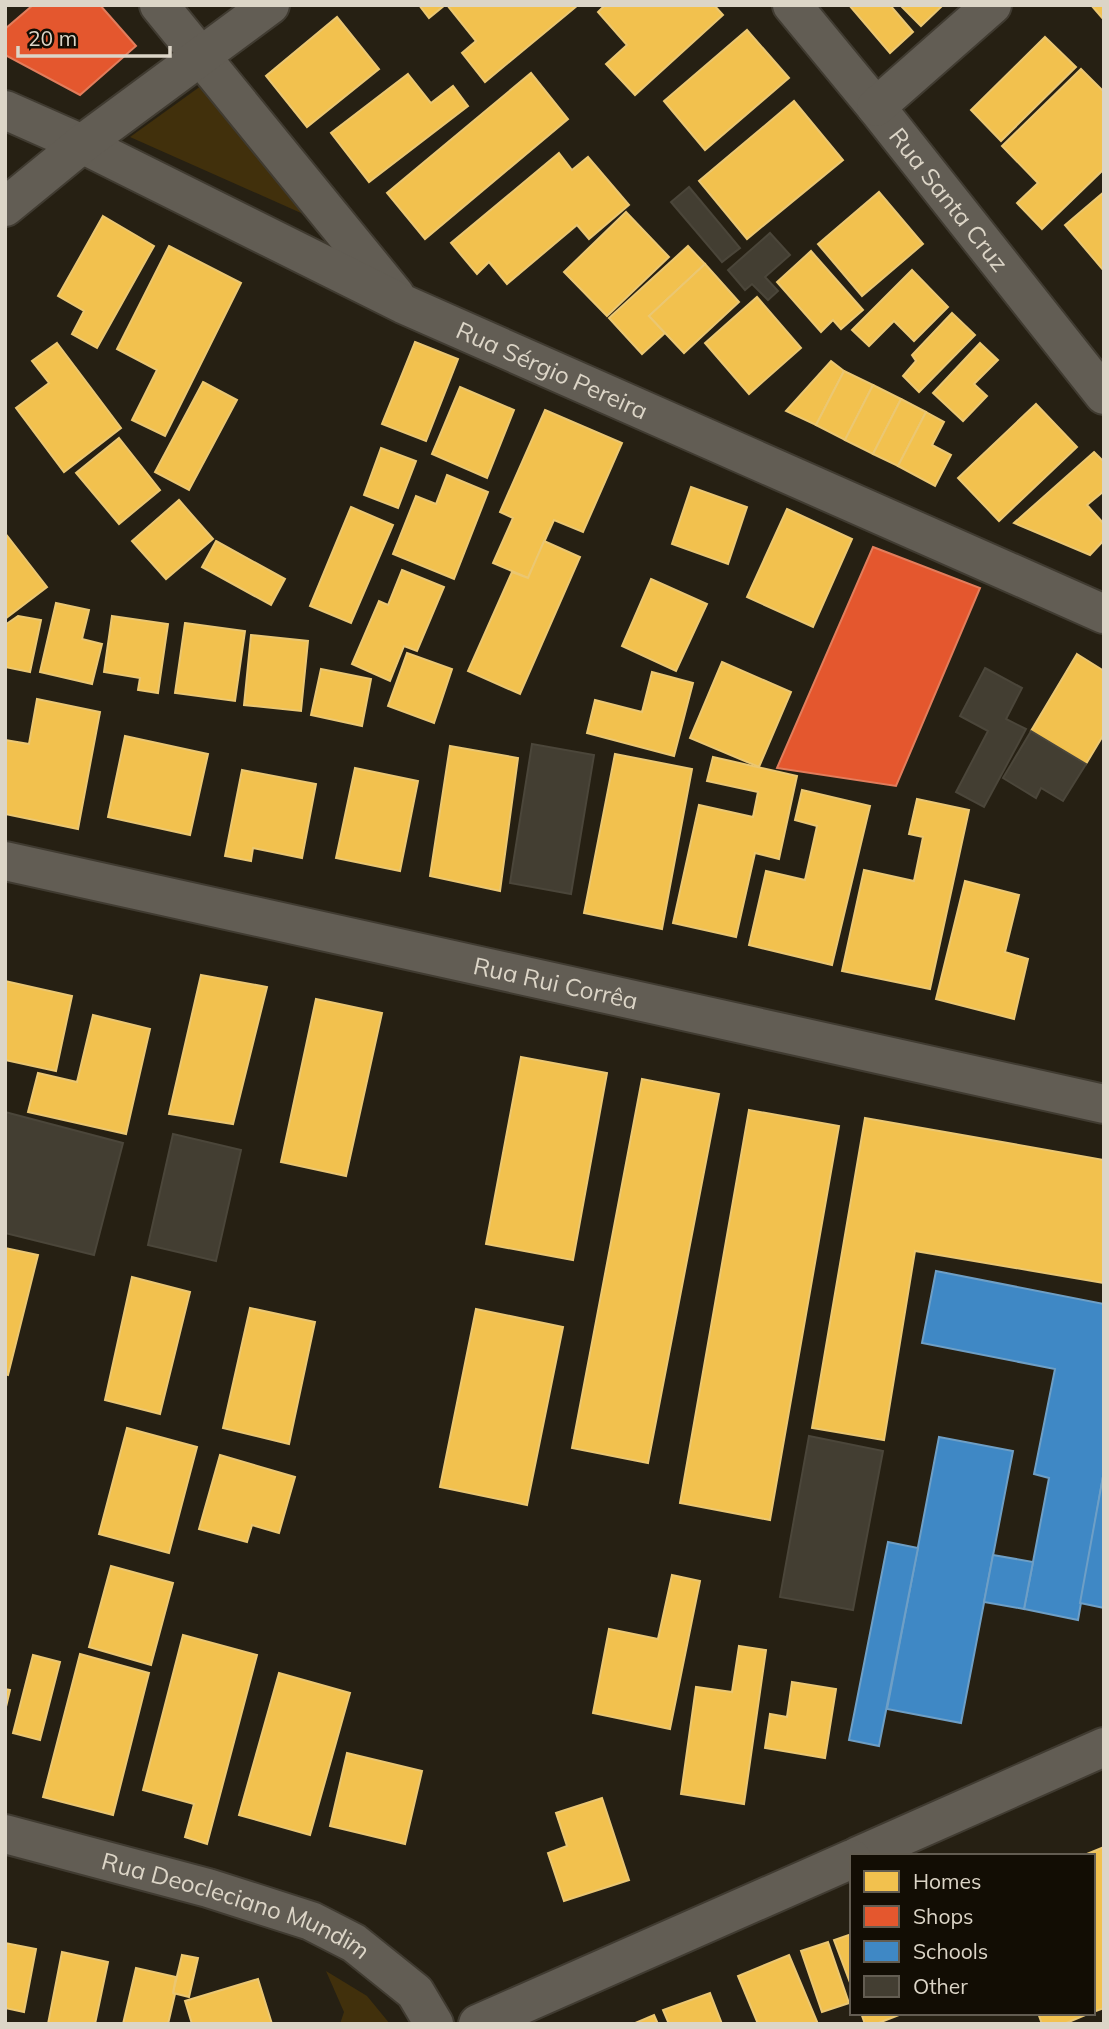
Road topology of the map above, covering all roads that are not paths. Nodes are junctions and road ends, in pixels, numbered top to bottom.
1 (159, 5) edge
2 (270, 5) edge
3 (792, 5) edge
4 (992, 5) edge
5 (202, 58) junction
6 (876, 107) junction
7 (5, 110) edge
8 (82, 144) junction
9 (5, 207) edge
10 (403, 304) junction
11 (1104, 396) edge
12 (1104, 614) edge
13 (5, 862) edge
14 (1104, 1104) edge
15 (1104, 1747) edge
16 (5, 1834) edge
17 (863, 1854) edge
18 (850, 1860) edge
19 (434, 2024) edge
20 (478, 2024) edge

1 - 5 street
2 - 5 street
3 - 6 street, Rua Santa Cruz
4 - 6 street
5 - 8 street
5 - 10 street
6 - 11 street, Rua Santa Cruz
7 - 8 street, Rua Sérgio Pereira
8 - 9 street
8 - 10 street, Rua Sérgio Pereira
10 - 12 street, Rua Sérgio Pereira
13 - 14 street, Rua Rui Corrêa
15 - 17 street
16 - 19 street, Rua Deocleciano Mundim
18 - 20 street

